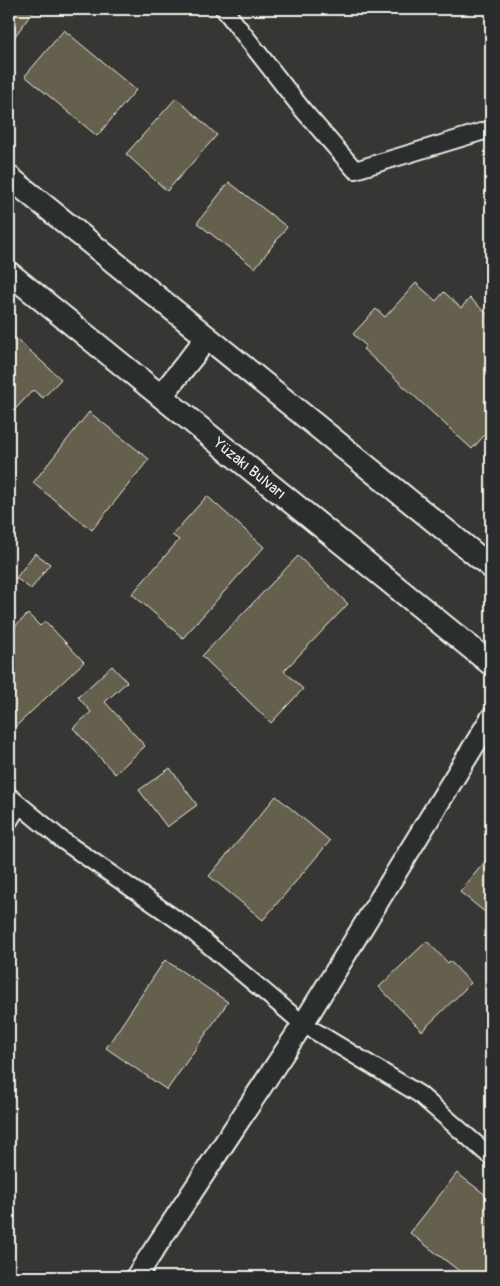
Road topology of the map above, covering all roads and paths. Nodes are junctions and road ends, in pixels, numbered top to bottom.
1 (224, 9) edge
2 (491, 129) edge
3 (9, 178) edge
4 (11, 280) edge
5 (207, 338) junction
6 (161, 396) junction
7 (491, 567) edge
8 (491, 664) edge
9 (491, 718) edge
10 (14, 800) edge
11 (9, 820) edge
12 (303, 1024) junction
13 (491, 1157) edge
14 (136, 1277) edge

1 - 2 street
3 - 5 main road
4 - 6 main road, Yüzakı Bulvarı
5 - 6 main road
5 - 7 main road
6 - 8 main road, Yüzakı Bulvarı
9 - 12 street
10 - 11 street
10 - 12 street
12 - 13 street
12 - 14 street

